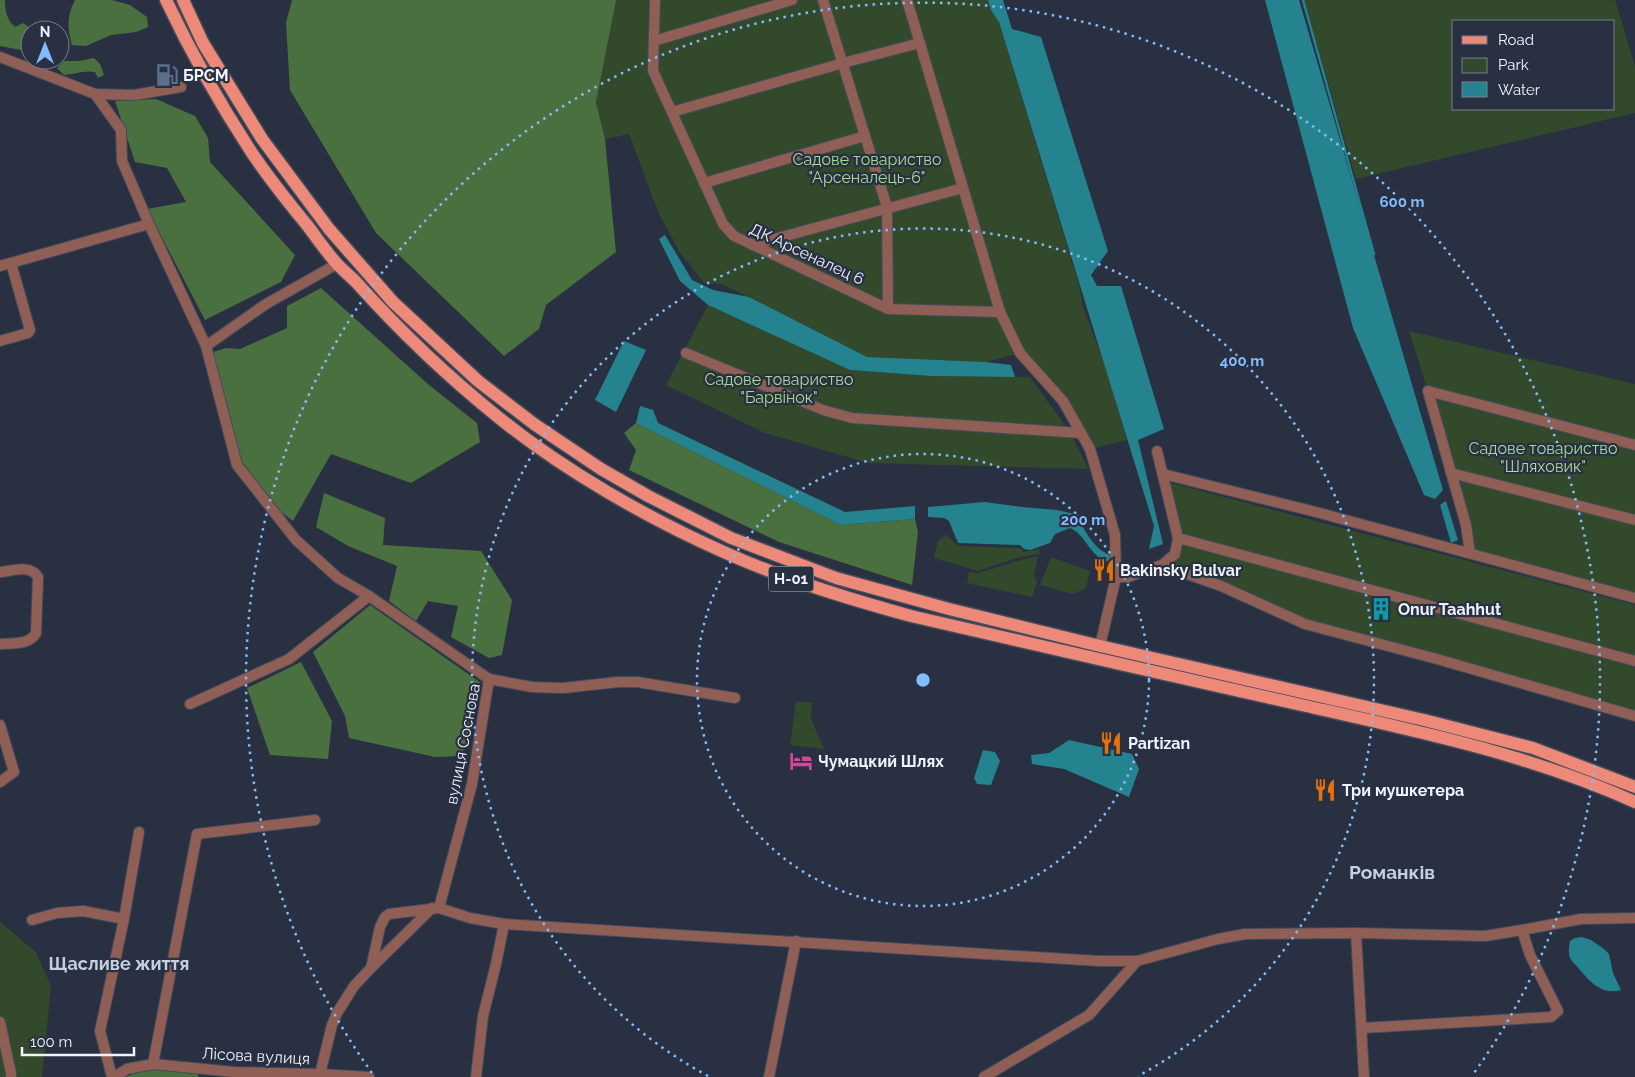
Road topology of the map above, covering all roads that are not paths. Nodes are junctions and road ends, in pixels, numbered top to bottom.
1 (166, 0) edge
2 (183, 0) edge
3 (655, 0) edge
4 (792, 0) edge
5 (823, 0) edge
6 (907, 0) edge
7 (654, 41) junction
8 (920, 44) junction
9 (0, 57) edge
10 (843, 63) junction
11 (181, 86) dead end
12 (95, 94) junction
13 (672, 112) junction
14 (865, 136) junction
15 (704, 183) junction
16 (963, 188) junction
17 (888, 207) junction
18 (149, 224) junction
19 (752, 245) junction
20 (12, 263) junction
21 (337, 264) junction
22 (0, 266) edge
23 (888, 309) junction
24 (1000, 312) junction
25 (0, 341) edge
26 (206, 346) junction
27 (686, 353) dead end
28 (1081, 433) junction
29 (1635, 445) edge
30 (1157, 451) dead end
31 (1451, 473) junction
32 (1163, 474) junction
33 (1635, 520) edge
34 (1178, 538) junction
35 (1470, 553) junction
36 (1162, 565) junction
37 (0, 572) edge
38 (1116, 577) junction
39 (369, 596) junction
40 (1635, 598) edge
41 (0, 644) edge
42 (1100, 646) junction
43 (1635, 661) edge
44 (489, 679) junction
45 (735, 698) dead end
46 (190, 704) dead end
47 (1635, 716) edge
48 (0, 725) edge
49 (0, 782) edge
50 (1635, 787) edge
51 (1635, 802) edge
52 (315, 820) dead end
53 (139, 832) dead end
54 (436, 908) junction
55 (124, 918) junction
56 (1635, 918) edge
57 (32, 920) dead end
58 (504, 924) junction
59 (1522, 930) junction
60 (1356, 933) junction
61 (796, 941) junction
62 (1137, 961) junction
63 (371, 968) junction
64 (0, 1022) edge
65 (1362, 1028) junction
66 (153, 1064) junction
67 (207, 1073) edge
68 (320, 1074) junction
69 (274, 1075) edge
70 (10, 1077) edge
71 (113, 1077) edge
72 (369, 1077) edge
73 (476, 1077) edge
74 (768, 1077) edge
75 (984, 1077) edge
76 (1364, 1077) edge

1 - 21 main road, Н-01
2 - 42 main road, Н-01
3 - 7 street, ДК Арсеналец 6
4 - 7 street
5 - 10 street
6 - 8 street
7 - 13 street, ДК Арсеналец 6
8 - 10 street
8 - 16 street
9 - 12 street
10 - 13 street
10 - 14 street
11 - 12 street
12 - 18 street
13 - 15 street, ДК Арсеналец 6
14 - 15 street
14 - 17 street
15 - 19 street, ДК Арсеналец 6
16 - 17 street
16 - 24 street
17 - 19 street
17 - 23 street
18 - 20 street
18 - 26 street
19 - 23 street, ДК Арсеналец 6
20 - 22 street
20 - 25 street
21 - 26 street
21 - 51 main road, Н-01
23 - 24 street, ДК Арсеналец 6
24 - 28 street
26 - 39 street
27 - 28 street
28 - 38 street
29 - 31 street
30 - 32 street
31 - 33 street
31 - 35 street
32 - 34 street
32 - 35 street
34 - 36 street
34 - 43 street
35 - 40 street
36 - 38 street
36 - 47 street
37 - 41 street
38 - 42 street
39 - 44 street
39 - 46 street
42 - 50 main road, Н-01
44 - 45 street, вулиця Соснова
44 - 54 street, вулиця Соснова
48 - 49 street
52 - 66 street
53 - 55 street
54 - 58 street
54 - 63 street
54 - 63 street
55 - 57 street
55 - 71 street
56 - 59 street
58 - 61 street
58 - 73 street
59 - 60 street
59 - 65 street
60 - 62 street
60 - 65 street
61 - 62 street
61 - 74 street
62 - 75 street
63 - 68 street
64 - 70 street
65 - 76 street
66 - 67 street, Лісова вулиця
66 - 71 street, Лісова вулиця
67 - 69 street, Лісова вулиця
68 - 69 street, Лісова вулиця
68 - 72 street, Лісова вулиця

